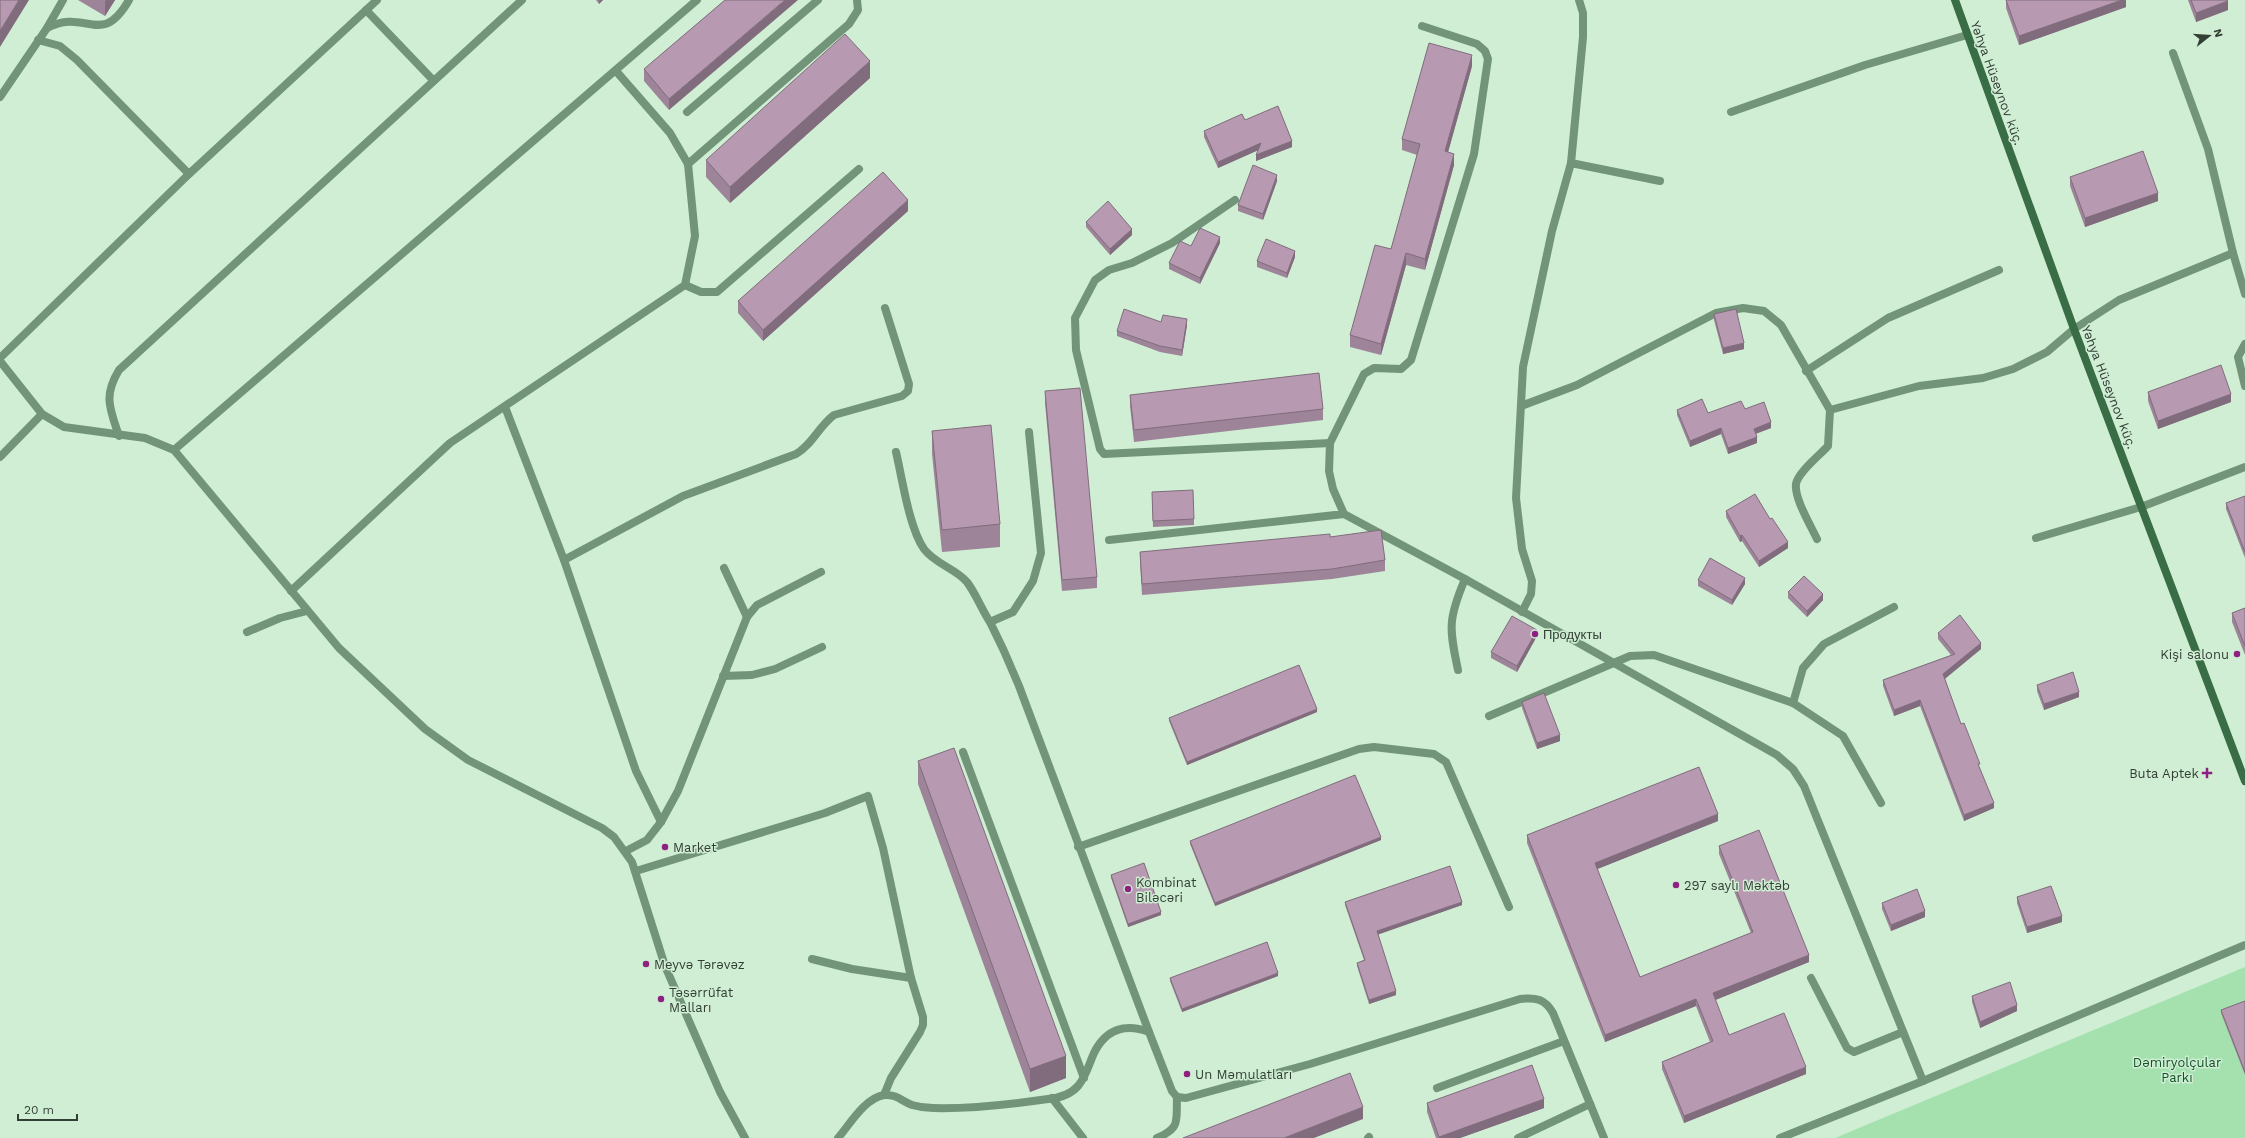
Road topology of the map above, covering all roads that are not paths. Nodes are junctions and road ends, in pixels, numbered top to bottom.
1 (63, 0) edge
2 (129, 0) edge
3 (377, 0) edge
4 (522, 0) edge
5 (697, 0) edge
6 (818, 0) edge
7 (857, 0) edge
8 (1579, 0) edge
9 (1954, 0) edge
10 (366, 10) junction
11 (1422, 26) dead end
12 (47, 28) junction
13 (1967, 35) junction
14 (38, 40) junction
15 (2173, 53) dead end
16 (616, 71) junction
17 (433, 80) junction
18 (0, 96) edge
19 (687, 112) dead end
20 (1731, 112) dead end
21 (1571, 163) junction
22 (688, 164) junction
23 (859, 169) dead end
24 (189, 174) junction
25 (1660, 181) dead end
26 (1235, 200) dead end
27 (2233, 253) junction
28 (1999, 270) dead end
29 (685, 285) junction
30 (2245, 294) edge
31 (885, 308) dead end
32 (2074, 329) junction
33 (2245, 344) edge
34 (0, 358) edge
35 (0, 361) edge
36 (1806, 371) junction
37 (2245, 386) edge
38 (505, 406) junction
39 (1521, 406) junction
40 (1830, 410) junction
41 (42, 414) junction
42 (1029, 432) dead end
43 (119, 436) junction
44 (1330, 443) junction
45 (174, 450) junction
46 (896, 452) dead end
47 (0, 457) edge
48 (2245, 467) edge
49 (2141, 507) junction
50 (1344, 514) junction
51 (2036, 538) dead end
52 (1817, 539) dead end
53 (1108, 540) dead end
54 (564, 560) junction
55 (724, 568) dead end
56 (821, 572) dead end
57 (1465, 579) junction
58 (291, 592) junction
59 (1894, 607) dead end
60 (307, 611) junction
61 (1522, 612) junction
62 (747, 617) junction
63 (990, 622) junction
64 (247, 632) dead end
65 (822, 647) dead end
66 (1613, 663) junction
67 (1458, 670) dead end
68 (723, 676) junction
69 (1793, 703) junction
70 (1489, 716) dead end
71 (963, 752) dead end
72 (2243, 767) edge
73 (2245, 781) edge
74 (1881, 803) dead end
75 (661, 822) junction
76 (1078, 847) junction
77 (626, 851) junction
78 (636, 871) junction
79 (1509, 907) dead end
80 (2245, 945) edge
81 (812, 959) dead end
82 (911, 978) junction
83 (1811, 978) dead end
84 (1149, 1032) junction
85 (1903, 1032) junction
86 (1564, 1042) junction
87 (1084, 1078) junction
88 (1923, 1081) junction
89 (1438, 1088) dead end
90 (884, 1095) junction
91 (1177, 1097) junction
92 (1052, 1098) junction
93 (1590, 1104) junction
94 (745, 1138) edge
95 (838, 1138) edge
96 (1082, 1138) edge
97 (1157, 1138) edge
98 (1518, 1138) edge
99 (1604, 1138) edge
100 (1780, 1138) edge

1 - 12 street
2 - 12 street
3 - 10 street
4 - 17 street
5 - 16 street
6 - 19 street
7 - 22 street
8 - 21 street
9 - 13 street, Yəhya Hüseynov küç.
10 - 17 street
10 - 24 street
11 - 44 street
12 - 14 street
13 - 20 street
13 - 32 street, Yəhya Hüseynov küç.
14 - 18 street
14 - 24 street
15 - 27 street
16 - 22 street
16 - 45 street
17 - 43 street
21 - 25 street
21 - 39 street
22 - 29 street
23 - 29 street
24 - 34 street
26 - 44 street
27 - 30 street
27 - 32 street
28 - 36 street
29 - 38 street
31 - 54 street
32 - 40 street
32 - 49 street, Yəhya Hüseynov küç.
33 - 37 street
35 - 41 street
36 - 39 street
36 - 40 street
38 - 54 street
38 - 58 street
39 - 61 street
40 - 52 street
41 - 43 street
41 - 47 street
42 - 63 street
43 - 45 street
44 - 50 street
45 - 58 street
46 - 63 street
48 - 49 street
49 - 51 street
49 - 72 street, Yəhya Hüseynov küç.
50 - 53 street
50 - 57 street
54 - 75 street
55 - 62 street
56 - 62 street
57 - 61 street
57 - 67 street
58 - 60 street
59 - 69 street
60 - 64 street
60 - 77 street
61 - 66 street
62 - 68 street
63 - 76 street
65 - 68 street
66 - 69 street
66 - 70 street
66 - 85 street
68 - 75 street
69 - 74 street
71 - 87 street
72 - 73 street, Yəhya Hüseynov küç.
75 - 77 street
76 - 79 street
76 - 84 street
77 - 78 street
78 - 82 street
78 - 94 street
80 - 88 street
81 - 82 street
82 - 90 street
83 - 85 street
84 - 87 street
84 - 91 street
85 - 88 street
86 - 89 street
86 - 91 street
86 - 93 street
87 - 92 street
88 - 100 street
90 - 92 street
90 - 95 street
91 - 97 street
92 - 96 street
93 - 98 street
93 - 99 street

